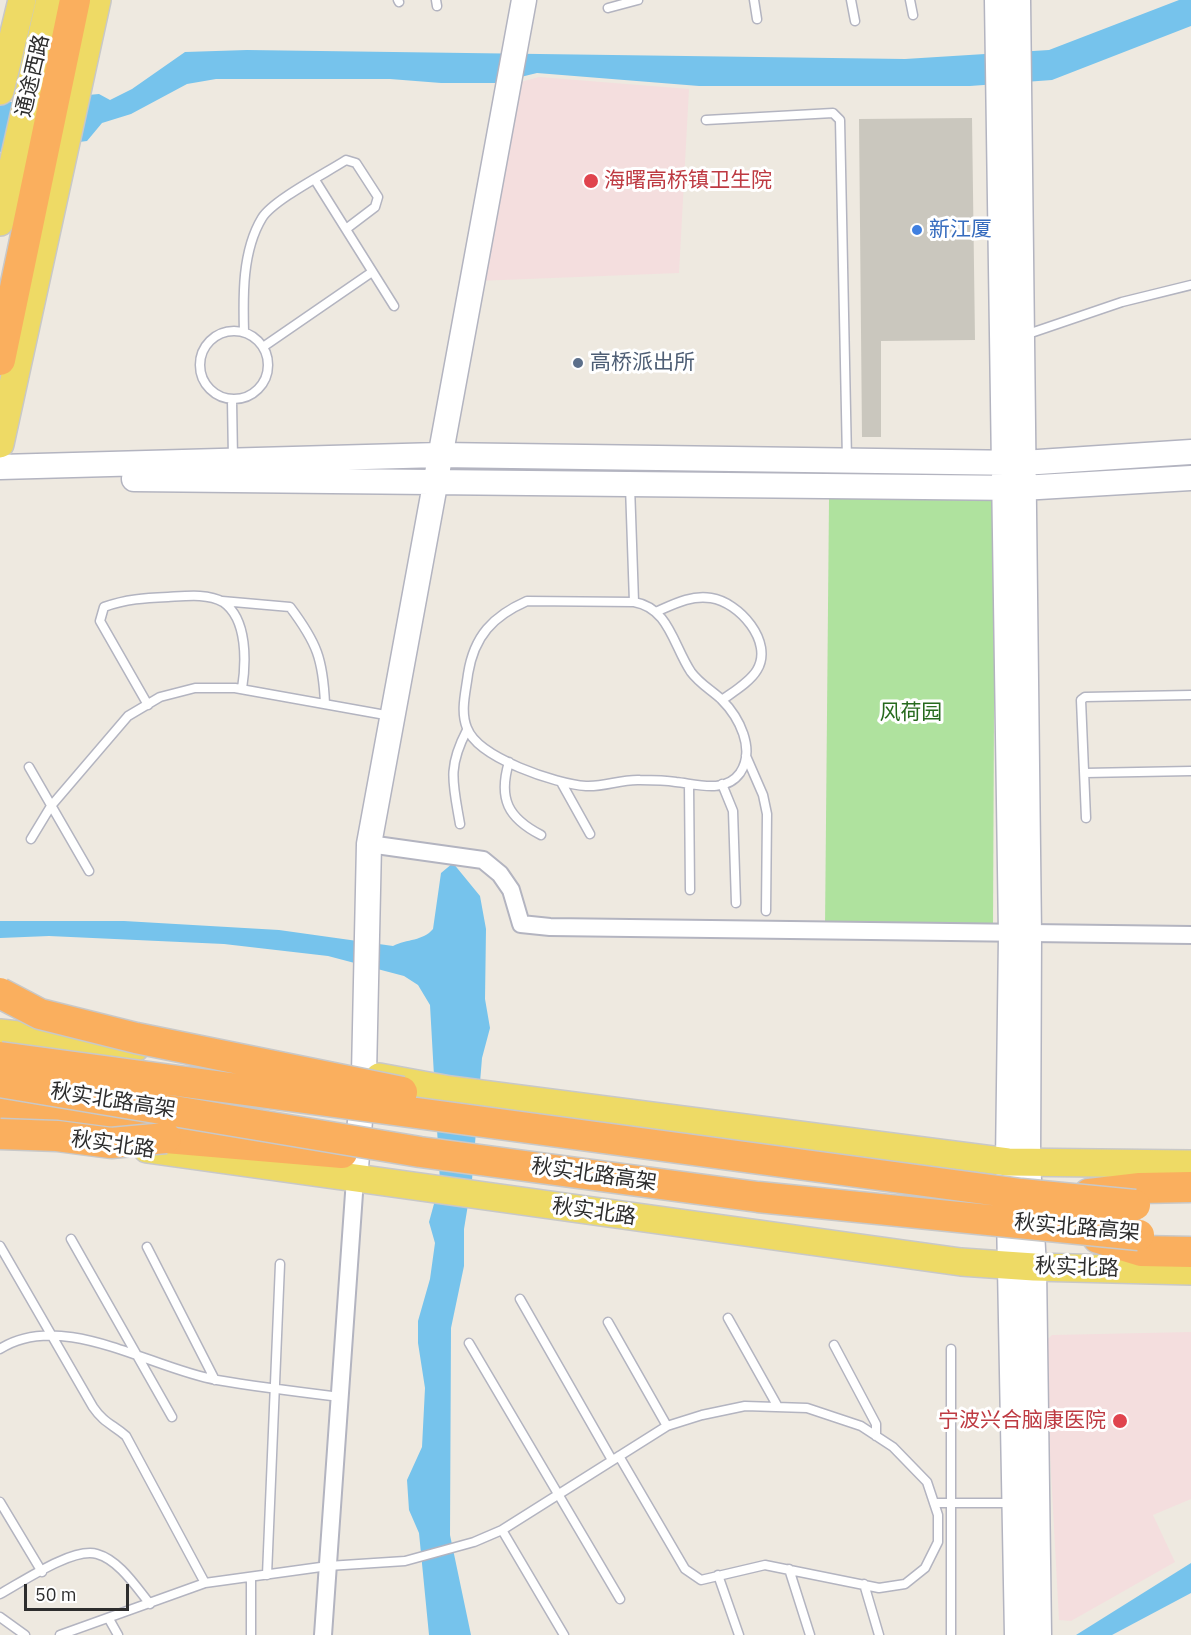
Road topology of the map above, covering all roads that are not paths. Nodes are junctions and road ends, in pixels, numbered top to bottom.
1 (22, 0) edge
2 (50, 0) edge
3 (75, 0) edge
4 (97, 0) edge
5 (524, 0) edge
6 (638, 0) edge
7 (754, 0) edge
8 (851, 0) edge
9 (910, 0) edge
10 (997, 0) edge
11 (1018, 0) edge
12 (625, 2) edge
13 (608, 8) dead end
14 (913, 15) dead end
15 (757, 19) dead end
16 (855, 21) dead end
17 (56, 82) junction
18 (0, 90) edge
19 (705, 120) dead end
20 (315, 180) junction
21 (0, 222) edge
22 (346, 229) junction
23 (372, 272) junction
24 (1191, 285) edge
25 (394, 306) dead end
26 (244, 332) junction
27 (1021, 336) junction
28 (263, 347) junction
29 (0, 360) edge
30 (232, 400) junction
31 (0, 444) edge
32 (1191, 452) edge
33 (440, 455) junction
34 (848, 460) junction
35 (233, 461) junction
36 (1013, 462) junction
37 (0, 467) edge
38 (1191, 478) edge
39 (0, 479) edge
40 (435, 480) junction
41 (630, 483) junction
42 (1013, 488) junction
43 (222, 602) junction
44 (634, 602) junction
45 (658, 611) junction
46 (242, 689) junction
47 (1191, 695) edge
48 (722, 700) junction
49 (324, 704) junction
50 (148, 705) junction
51 (392, 717) junction
52 (467, 730) junction
53 (746, 756) junction
54 (509, 762) junction
55 (29, 767) dead end
56 (1191, 771) edge
57 (1085, 773) junction
58 (561, 782) junction
59 (689, 784) junction
60 (722, 784) junction
61 (51, 806) junction
62 (1086, 818) dead end
63 (460, 824) dead end
64 (590, 834) dead end
65 (541, 835) dead end
66 (31, 839) dead end
67 (369, 844) junction
68 (89, 871) dead end
69 (690, 890) dead end
70 (736, 903) dead end
71 (766, 911) dead end
72 (1020, 934) junction
73 (1191, 935) edge
74 (0, 993) edge
75 (0, 1033) edge
76 (0, 1058) edge
77 (364, 1074) junction
78 (0, 1082) edge
79 (0, 1110) edge
80 (436, 1114) junction
81 (0, 1129) edge
82 (0, 1134) edge
83 (166, 1138) junction
84 (420, 1152) junction
85 (1018, 1162) junction
86 (1191, 1164) edge
87 (355, 1179) junction
88 (1191, 1187) edge
89 (1058, 1197) junction
90 (1191, 1206) edge
91 (1060, 1227) junction
92 (1191, 1235) edge
93 (71, 1239) dead end
94 (0, 1246) edge
95 (147, 1247) dead end
96 (1191, 1252) edge
97 (280, 1264) dead end
98 (1022, 1266) junction
99 (1191, 1271) edge
100 (520, 1299) dead end
101 (728, 1318) dead end
102 (608, 1322) dead end
103 (50, 1335) junction
104 (469, 1343) dead end
105 (834, 1345) dead end
106 (0, 1349) edge
107 (951, 1349) dead end
108 (138, 1357) junction
109 (215, 1380) junction
110 (277, 1388) junction
111 (340, 1397) junction
112 (778, 1407) junction
113 (172, 1417) dead end
114 (667, 1426) junction
115 (876, 1436) junction
116 (616, 1458) junction
117 (558, 1494) junction
118 (0, 1502) edge
119 (934, 1503) junction
120 (951, 1503) junction
121 (1014, 1503) junction
122 (502, 1530) junction
123 (328, 1566) junction
124 (789, 1569) junction
125 (42, 1572) junction
126 (267, 1575) junction
127 (718, 1575) junction
128 (251, 1577) junction
129 (205, 1583) junction
130 (864, 1584) junction
131 (0, 1594) edge
132 (620, 1599) dead end
133 (150, 1604) junction
134 (0, 1617) edge
135 (109, 1619) junction
136 (25, 1635) edge
137 (60, 1635) edge
138 (118, 1635) edge
139 (251, 1635) edge
140 (323, 1635) edge
141 (564, 1635) edge
142 (739, 1635) edge
143 (810, 1635) edge
144 (879, 1635) edge
145 (951, 1635) edge
146 (1017, 1635) edge
147 (1039, 1635) edge

1 - 18 main road, 通途西路
2 - 17 main road, 通途西路
3 - 17 highway
4 - 17 main road
5 - 33 street
6 - 12 lane
7 - 15 lane
8 - 16 lane
9 - 14 lane
10 - 36 street
11 - 27 street
12 - 13 lane
17 - 21 main road, 通途西路
17 - 29 highway
17 - 31 main road
19 - 34 lane
20 - 22 lane
20 - 22 lane
20 - 26 lane
22 - 23 lane
23 - 25 lane
23 - 28 lane
24 - 27 lane
26 - 28 lane
26 - 30 lane
27 - 36 street
28 - 30 lane
30 - 35 lane
32 - 36 street
33 - 34 street
33 - 35 street
33 - 40 street
34 - 36 street
35 - 37 street
36 - 42 street
38 - 42 street
39 - 40 street
40 - 41 street
40 - 51 street
41 - 42 street
41 - 44 lane
42 - 72 street
43 - 46 lane
43 - 49 lane
43 - 50 lane
44 - 45 lane
44 - 52 lane
45 - 48 lane
45 - 48 lane
46 - 49 lane
46 - 50 lane
47 - 57 lane
48 - 53 lane
49 - 51 lane
50 - 61 lane
51 - 67 street
52 - 54 lane
52 - 63 lane
53 - 60 lane
53 - 71 lane
54 - 58 lane
54 - 65 lane
55 - 61 lane
56 - 57 lane
57 - 62 lane
58 - 59 lane
58 - 64 lane
59 - 60 lane
59 - 69 lane
60 - 70 lane
61 - 66 lane
61 - 68 lane
67 - 72 street
67 - 77 street
72 - 73 street
72 - 85 street
74 - 80 highway, bridge
75 - 77 main road
76 - 80 highway, 秋实北路高架, bridge
77 - 85 main road
77 - 87 street
78 - 84 highway, 秋实北路高架, bridge
79 - 83 highway
80 - 89 highway, 秋实北路高架, bridge
81 - 87 main road, 秋实北路
82 - 83 highway, bridge
83 - 84 highway, bridge
84 - 91 highway, 秋实北路高架, bridge
85 - 86 main road
85 - 98 street
87 - 98 main road, 秋实北路
87 - 111 street
88 - 89 highway, bridge
89 - 90 highway, 秋实北路高架, bridge
91 - 92 highway, 秋实北路高架, bridge
91 - 96 highway, bridge
93 - 108 lane
94 - 103 lane
95 - 109 lane
97 - 110 lane
98 - 99 main road, 秋实北路
98 - 121 street
98 - 147 street
100 - 116 lane
101 - 112 lane
102 - 114 lane
103 - 106 lane
103 - 108 lane
103 - 129 lane
104 - 117 lane
105 - 115 lane
107 - 120 lane
108 - 109 lane
108 - 113 lane
109 - 110 lane
110 - 111 lane
110 - 126 lane
111 - 123 street
112 - 114 lane
112 - 115 lane
114 - 116 lane
115 - 119 lane
116 - 117 lane
116 - 127 lane
117 - 122 lane
117 - 132 lane
118 - 125 lane
119 - 120 lane
119 - 130 lane
120 - 121 lane
120 - 145 lane
121 - 146 street
122 - 123 lane
122 - 141 lane
123 - 126 lane
123 - 140 street
124 - 127 lane
124 - 130 lane
124 - 143 lane
125 - 131 lane
125 - 133 lane
126 - 128 lane
127 - 142 lane
128 - 129 lane
128 - 139 lane
129 - 133 lane
130 - 144 lane
133 - 135 lane
134 - 136 lane
135 - 137 lane
135 - 138 lane

